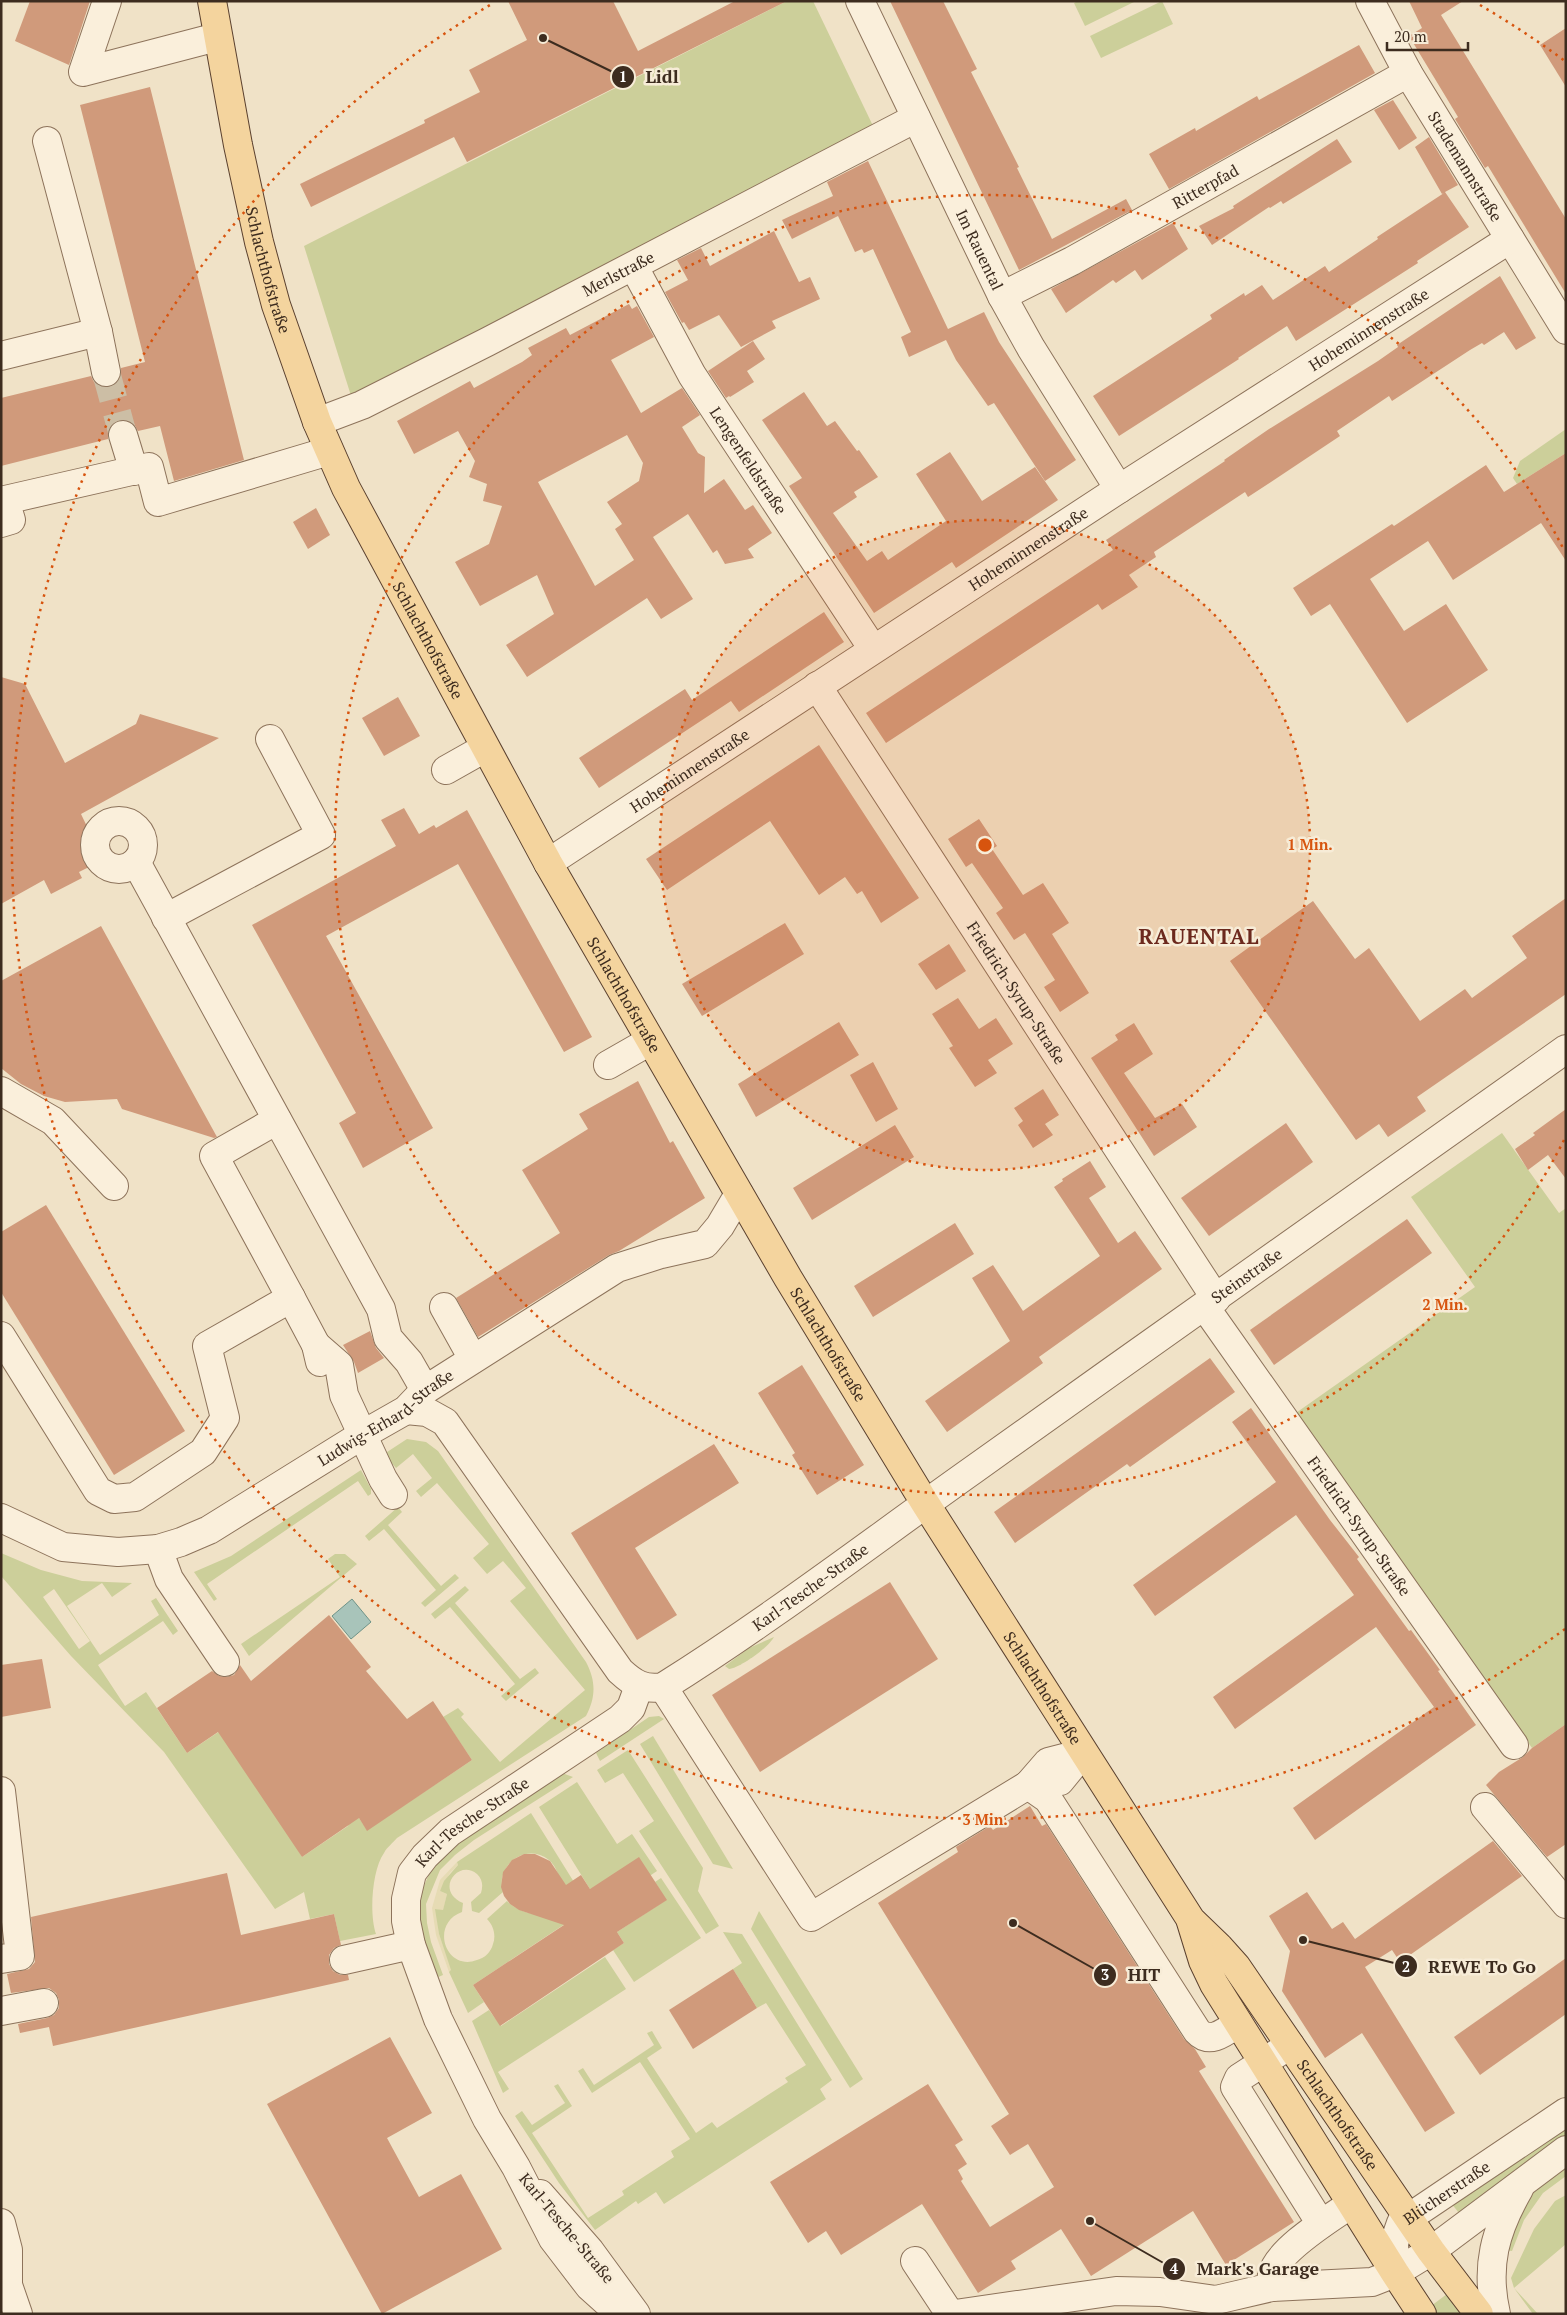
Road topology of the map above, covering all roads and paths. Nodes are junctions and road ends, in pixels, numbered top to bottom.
1 (107, 1) edge
2 (212, 1) edge
3 (860, 1) edge
4 (1370, 1) edge
5 (217, 37) junction
6 (1408, 73) junction
7 (916, 118) junction
8 (46, 141) dead end
9 (1510, 239) junction
10 (634, 267) junction
11 (1002, 296) junction
12 (1566, 330) edge
13 (98, 332) junction
14 (1, 356) edge
15 (106, 372) tunnel mouth
16 (317, 422) junction
17 (122, 435) tunnel mouth
18 (329, 451) junction
19 (134, 471) junction
20 (1119, 489) junction
21 (1, 523) edge
22 (873, 649) junction
23 (817, 686) junction
24 (270, 738) dead end
25 (485, 748) junction
26 (446, 770) dead end
27 (136, 862) dead end
28 (548, 863) junction
29 (166, 918) junction
30 (650, 1041) junction
31 (1566, 1049) edge
32 (608, 1065) dead end
33 (1, 1090) edge
34 (277, 1120) junction
35 (114, 1186) dead end
36 (739, 1194) junction
37 (291, 1298) junction
38 (1210, 1303) junction
39 (444, 1307) dead end
40 (1, 1336) edge
41 (473, 1360) junction
42 (425, 1390) junction
43 (406, 1410) junction
44 (362, 1434) junction
45 (393, 1495) dead end
46 (925, 1503) junction
47 (1, 1518) edge
48 (158, 1549) junction
49 (225, 1662) dead end
50 (651, 1687) junction
51 (1514, 1745) dead end
52 (1083, 1753) junction
53 (1028, 1785) junction
54 (1, 1791) edge
55 (1485, 1807) dead end
56 (1566, 1904) edge
57 (1190, 1920) junction
58 (411, 1945) junction
59 (1, 1959) edge
60 (344, 1960) dead end
61 (1243, 1976) junction
62 (1219, 1992) junction
63 (44, 2003) dead end
64 (1, 2011) edge
65 (1238, 2023) junction
66 (1290, 2045) junction
67 (1262, 2063) junction
68 (1566, 2112) edge
69 (1566, 2150) edge
70 (516, 2168) junction
71 (1523, 2182) junction
72 (1351, 2204) junction
73 (1408, 2218) junction
74 (1, 2223) edge
75 (1321, 2224) junction
76 (1431, 2251) junction
77 (915, 2261) dead end
78 (1395, 2273) junction
79 (5, 2279) edge
80 (1272, 2287) junction
81 (609, 2311) edge
82 (18, 2314) edge
83 (636, 2314) edge
84 (950, 2314) edge
85 (955, 2314) edge
86 (1422, 2314) edge
87 (1478, 2314) edge
88 (1496, 2314) edge

1 - 5 street
2 - 5 main road, Schlachthofstraße
3 - 7 street, Im Rauental
4 - 6 street, Stademannstraße
5 - 16 main road, Schlachthofstraße
6 - 9 street, Stademannstraße
6 - 11 street, Ritterpfad
7 - 10 street, Merlstraße
7 - 11 street, Im Rauental
8 - 13 street
9 - 12 street, Stademannstraße
9 - 20 street, Hoheminnenstraße
10 - 16 street, Merlstraße
10 - 22 street, Lengenfeldstraße
11 - 20 street, Im Rauental
13 - 14 street
13 - 15 street
16 - 18 main road, Schlachthofstraße
17 - 19 street
18 - 19 street
18 - 25 main road, Schlachthofstraße
19 - 21 street
20 - 22 street, Hoheminnenstraße
22 - 23 street, Hoheminnenstraße
23 - 28 street, Hoheminnenstraße
23 - 38 street, Friedrich-Syrup-Straße
24 - 29 street
25 - 26 street
25 - 28 main road, Schlachthofstraße
27 - 29 street
28 - 30 main road, Schlachthofstraße
29 - 34 street
30 - 32 street
30 - 36 main road, Schlachthofstraße
31 - 38 street, Steinstraße
33 - 35 street
34 - 37 street
34 - 42 street
36 - 41 street, Ludwig-Erhard-Straße
36 - 46 main road, Schlachthofstraße
37 - 40 street
37 - 44 street
38 - 46 street, Steinstraße
38 - 51 street, Friedrich-Syrup-Straße
39 - 41 street
41 - 42 street, Ludwig-Erhard-Straße
42 - 43 street, Ludwig-Erhard-Straße
43 - 44 street, Ludwig-Erhard-Straße
43 - 50 street
44 - 45 street
44 - 48 street, Ludwig-Erhard-Straße
46 - 50 street, Karl-Tesche-Straße
46 - 52 main road, Schlachthofstraße
47 - 48 street, Ludwig-Erhard-Straße
48 - 49 street
50 - 53 street
50 - 58 street, Karl-Tesche-Straße
52 - 53 street
52 - 57 main road, Schlachthofstraße
53 - 65 street
54 - 59 street
55 - 56 street
57 - 61 main road, Schlachthofstraße
57 - 62 main road, Schlachthofstraße
58 - 60 street
58 - 70 street, Karl-Tesche-Straße
61 - 62 street
61 - 66 main road, Schlachthofstraße
62 - 65 main road, Schlachthofstraße
63 - 64 street
65 - 67 main road, Schlachthofstraße
66 - 67 street
66 - 73 main road, Schlachthofstraße
67 - 72 main road, Schlachthofstraße
67 - 75 street
68 - 73 street, Blücherstraße
69 - 71 street
70 - 81 street, Karl-Tesche-Straße
70 - 83 street, Karl-Tesche-Straße
71 - 76 street
71 - 88 street
72 - 75 street
72 - 78 main road, Schlachthofstraße
73 - 76 main road, Schlachthofstraße
73 - 78 street, Blücherstraße
74 - 79 street
75 - 80 street
76 - 78 street
76 - 87 main road, Schlachthofstraße
77 - 84 street
78 - 80 street
78 - 86 main road, Schlachthofstraße
79 - 82 street
80 - 85 street

